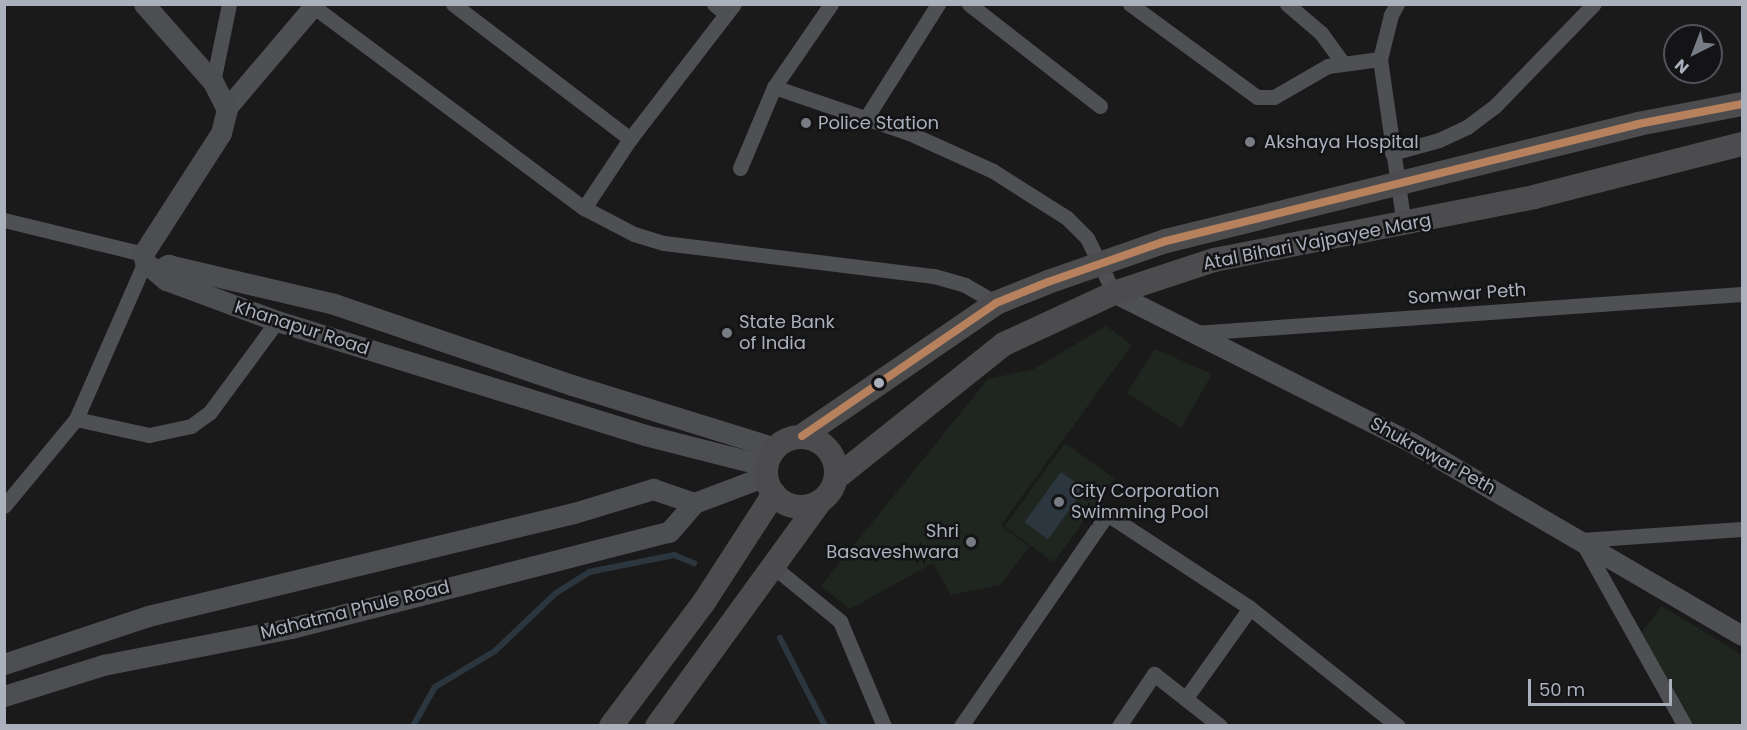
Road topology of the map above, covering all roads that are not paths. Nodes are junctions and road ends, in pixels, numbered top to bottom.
1 (144, 4) edge
2 (229, 4) edge
3 (453, 4) edge
4 (831, 4) edge
5 (938, 4) edge
6 (969, 4) edge
7 (1130, 4) edge
8 (1287, 4) edge
9 (1397, 4) edge
10 (1594, 4) edge
11 (315, 6) edge
12 (725, 8) edge
13 (1380, 59) junction
14 (1343, 63) junction
15 (213, 82) junction
16 (774, 87) junction
17 (1743, 104) edge
18 (1100, 106) dead end
19 (227, 108) junction
20 (866, 118) junction
21 (630, 139) junction
22 (1743, 144) edge
23 (1392, 153) junction
24 (741, 168) dead end
25 (1396, 187) junction
26 (584, 208) junction
27 (4, 220) edge
28 (1404, 225) junction
29 (148, 262) junction
30 (1103, 264) junction
31 (1114, 293) junction
32 (1743, 294) edge
33 (996, 303) junction
34 (277, 321) junction
35 (1194, 333) junction
36 (76, 419) junction
37 (802, 436) junction
38 (770, 471) junction
39 (836, 478) junction
40 (694, 502) junction
41 (820, 502) junction
42 (4, 506) edge
43 (1743, 529) edge
44 (1581, 540) junction
45 (775, 568) junction
46 (1250, 608) junction
47 (1743, 636) edge
48 (4, 664) edge
49 (4, 696) edge
50 (1186, 698) junction
51 (1216, 724) edge
52 (611, 726) edge
53 (657, 726) edge
54 (884, 726) edge
55 (961, 726) edge
56 (1119, 726) edge
57 (1398, 726) edge
58 (1685, 726) edge

1 - 15 main road
2 - 15 street
3 - 21 street
4 - 16 street
5 - 20 street
6 - 18 street
7 - 14 street
8 - 14 street
9 - 13 street
10 - 23 street
11 - 19 street
11 - 26 street
12 - 21 street
13 - 14 street
13 - 23 street
15 - 19 main road
16 - 20 street
16 - 24 street
17 - 25 main road, Atal Bihari Vajpayee Marg
19 - 29 main road
20 - 30 street
21 - 26 street
22 - 28 main road, Atal Bihari Vajpayee Marg
23 - 25 street
25 - 28 street
25 - 30 main road, Atal Bihari Vajpayee Marg
26 - 33 street
27 - 29 street
28 - 31 main road, Atal Bihari Vajpayee Marg
29 - 34 main road, Khanapur Road
29 - 36 street
29 - 38 main road
30 - 31 street
30 - 33 main road, Atal Bihari Vajpayee Marg
31 - 35 street, Shukrawar Peth
31 - 39 main road, Atal Bihari Vajpayee Marg
32 - 35 street, Somwar Peth
33 - 37 main road, Atal Bihari Vajpayee Marg
34 - 36 street
34 - 38 main road, Khanapur Road
35 - 44 street, Shukrawar Peth
36 - 42 street
37 - 38 main road
37 - 39 main road
38 - 40 main road
38 - 41 main road
38 - 52 main road
39 - 41 main road
40 - 48 main road
40 - 49 main road, Mahatma Phule Road
41 - 45 main road
43 - 44 street
44 - 47 street, Shukrawar Peth
44 - 58 street
45 - 53 main road
45 - 54 street
46 - 50 street
46 - 55 street
46 - 57 street
50 - 51 street
50 - 56 street

